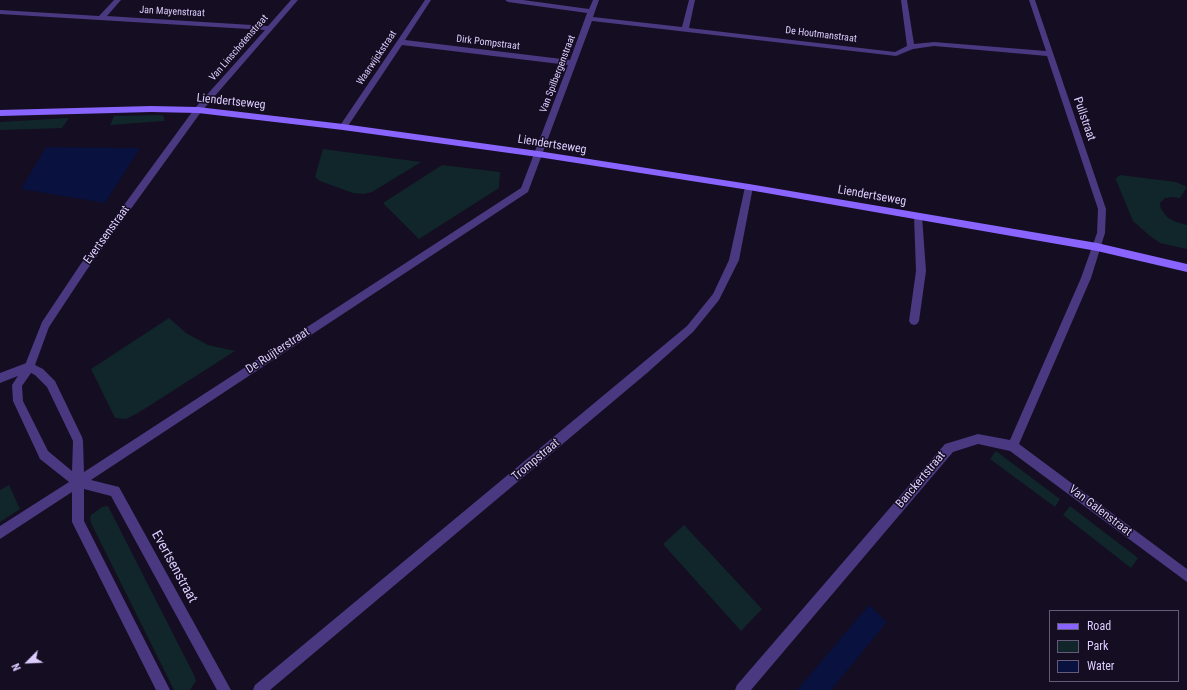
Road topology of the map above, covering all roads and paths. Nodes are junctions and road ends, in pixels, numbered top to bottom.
1 (118, 0) edge
2 (295, 0) edge
3 (428, 0) edge
4 (508, 0) edge
5 (596, 0) edge
6 (692, 0) edge
7 (904, 0) edge
8 (1032, 0) edge
9 (0, 12) edge
10 (591, 15) junction
11 (101, 18) junction
12 (271, 28) junction
13 (685, 29) junction
14 (400, 42) junction
15 (912, 47) junction
16 (1049, 54) junction
17 (573, 63) junction
18 (198, 110) junction
19 (0, 113) edge
20 (343, 127) junction
21 (538, 154) junction
22 (749, 187) junction
23 (918, 216) junction
24 (1097, 247) junction
25 (1186, 270) edge
26 (914, 321) dead end
27 (29, 367) junction
28 (0, 378) edge
29 (1013, 446) junction
30 (78, 482) junction
31 (0, 533) edge
32 (1187, 576) edge
33 (163, 690) edge
34 (224, 690) edge
35 (260, 690) edge
36 (742, 690) edge

1 - 11 street
2 - 12 street, Van Linschotenstraat
3 - 14 street, Waarwijckstraat
4 - 10 street
5 - 10 street, Van Spilbergenstraat
6 - 13 street
7 - 15 street
8 - 16 street, Pullstraat
9 - 11 street, Jan Mayenstraat
10 - 13 street, De Houtmanstraat
10 - 17 street, Van Spilbergenstraat
11 - 12 street, Jan Mayenstraat
12 - 18 street, Van Linschotenstraat
13 - 15 street, De Houtmanstraat
14 - 17 street, Dirk Pompstraat
14 - 20 street, Waarwijckstraat
15 - 16 street, De Houtmanstraat
16 - 24 street, Pullstraat
17 - 21 street, Van Spilbergenstraat
18 - 19 street, Liendertseweg
18 - 20 street, Liendertseweg
18 - 27 street, Evertsenstraat
20 - 21 street, Liendertseweg
21 - 22 street, Liendertseweg
21 - 30 street, De Ruijterstraat
22 - 23 street, Liendertseweg
22 - 35 street, Trompstraat
23 - 24 street, Liendertseweg
23 - 26 street
24 - 25 street, Liendertseweg
24 - 29 street
27 - 28 street
27 - 30 street
27 - 30 street, Evertsenstraat
29 - 32 street, Van Galenstraat
29 - 36 street, Banckertstraat
30 - 31 street, De Ruijterstraat
30 - 33 street
30 - 34 street, Evertsenstraat

